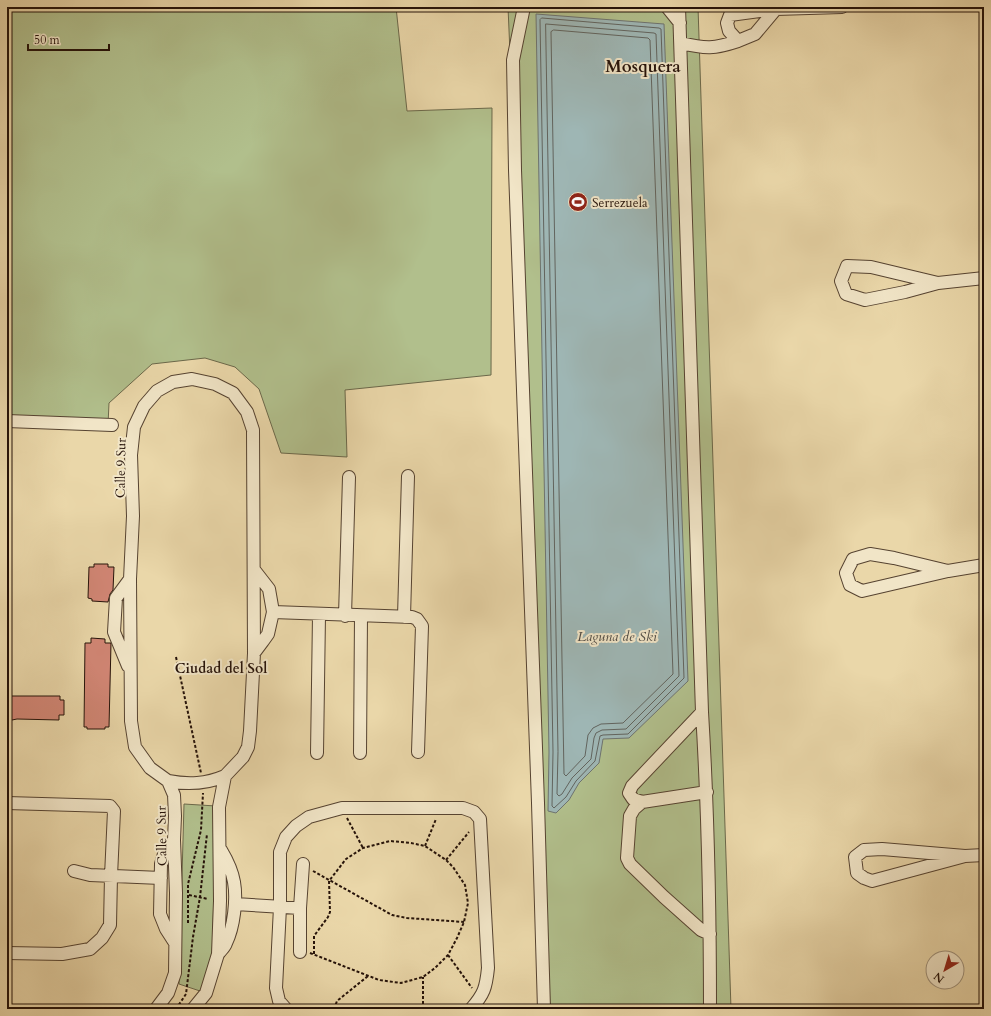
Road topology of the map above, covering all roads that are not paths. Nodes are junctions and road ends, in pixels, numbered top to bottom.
1 (524, 7) edge
2 (667, 7) edge
3 (679, 7) edge
4 (842, 7) edge
5 (776, 9) junction
6 (680, 23) junction
7 (738, 41) junction
8 (681, 43) junction
9 (984, 278) edge
10 (938, 282) junction
11 (7, 421) edge
12 (112, 425) dead end
13 (408, 476) dead end
14 (349, 477) dead end
15 (984, 566) edge
16 (255, 571) junction
17 (948, 571) junction
18 (273, 612) junction
19 (319, 615) junction
20 (345, 616) junction
21 (361, 616) junction
22 (404, 617) junction
23 (254, 653) junction
24 (702, 712) junction
25 (418, 752) dead end
26 (318, 753) dead end
27 (360, 753) dead end
28 (225, 776) junction
29 (168, 781) junction
30 (707, 792) junction
31 (642, 802) junction
32 (7, 804) edge
33 (174, 840) junction
34 (220, 848) junction
35 (984, 855) edge
36 (965, 856) junction
37 (303, 864) road end
38 (74, 871) dead end
39 (111, 876) junction
40 (161, 878) junction
41 (235, 904) junction
42 (280, 907) junction
43 (300, 908) junction
44 (710, 934) junction
45 (176, 943) junction
46 (300, 952) dead end
47 (7, 953) edge
48 (218, 954) junction
49 (156, 1009) edge
50 (193, 1009) edge
51 (286, 1009) edge
52 (471, 1009) edge
53 (544, 1009) edge
54 (710, 1009) edge

1 - 53 street
2 - 6 street
3 - 6 street
4 - 5 street
5 - 7 street
5 - 7 street
6 - 8 street
7 - 8 street
8 - 24 street
9 - 10 street
10 - 10 street
11 - 12 street
13 - 22 street
14 - 20 street
15 - 17 street
16 - 18 street
16 - 23 street, Calle 9 Sur
16 - 29 street, Calle 9 Sur
17 - 17 street
18 - 19 street
18 - 23 street
19 - 20 street
19 - 26 street
20 - 21 street
21 - 22 street
21 - 27 street
22 - 25 street
23 - 28 street, Calle 9 Sur
24 - 30 street
24 - 31 street
28 - 29 street
28 - 34 street
29 - 33 street, Calle 9 Sur
30 - 31 street
30 - 44 street
31 - 44 street
32 - 39 street
33 - 40 street
33 - 45 street, Calle 9 Sur
34 - 41 street
34 - 48 street
35 - 36 street
36 - 36 street
37 - 43 street
38 - 39 street
39 - 40 street
39 - 47 street
40 - 45 street
41 - 42 street
41 - 48 street
42 - 43 street
42 - 51 street
42 - 52 street
43 - 46 street
44 - 54 street
45 - 49 street, Calle 9 Sur
48 - 50 street

